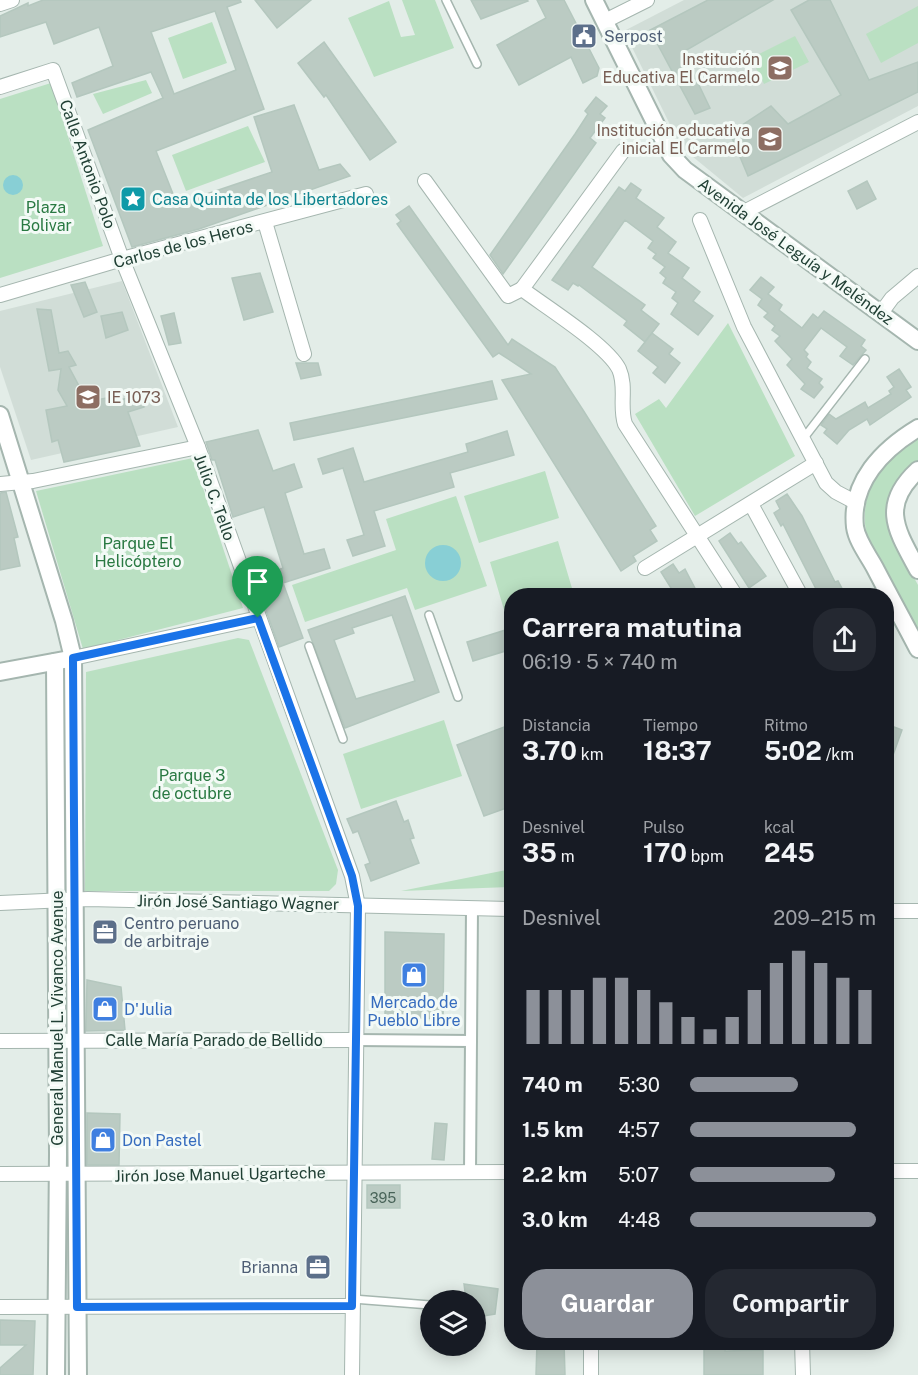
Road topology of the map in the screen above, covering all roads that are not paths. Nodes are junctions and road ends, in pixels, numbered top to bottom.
1 (12, 0) edge
2 (446, 0) edge
3 (594, 0) edge
4 (647, 0) edge
5 (0, 4) edge
6 (605, 21) junction
7 (477, 64) dead end
8 (0, 87) edge
9 (918, 122) edge
10 (623, 151) dead end
11 (425, 181) dead end
12 (366, 194) dead end
13 (744, 212) junction
14 (700, 220) dead end
15 (265, 222) junction
16 (123, 259) junction
17 (918, 276) edge
18 (522, 290) junction
19 (0, 295) edge
20 (881, 313) junction
21 (918, 341) edge
22 (304, 354) dead end
23 (865, 358) dead end
24 (0, 415) edge
25 (918, 428) edge
26 (803, 439) junction
27 (198, 447) junction
28 (816, 463) junction
29 (918, 470) edge
30 (22, 483) junction
31 (0, 484) edge
32 (857, 503) junction
33 (752, 504) junction
34 (699, 536) junction
35 (645, 568) dead end
36 (918, 570) edge
37 (731, 588) edge
38 (797, 588) edge
39 (885, 588) edge
40 (894, 605) edge
41 (429, 615) dead end
42 (258, 618) junction
43 (309, 646) dead end
44 (918, 649) edge
45 (73, 658) junction
46 (55, 662) junction
47 (0, 672) edge
48 (458, 697) dead end
49 (343, 739) dead end
50 (76, 900) junction
51 (57, 901) junction
52 (0, 903) edge
53 (358, 906) junction
54 (472, 908) junction
55 (504, 909) edge
56 (894, 911) edge
57 (918, 911) edge
58 (356, 1040) junction
59 (0, 1041) edge
60 (57, 1041) junction
61 (76, 1041) junction
62 (471, 1041) junction
63 (894, 1171) edge
64 (918, 1171) edge
65 (354, 1172) junction
66 (470, 1172) junction
67 (504, 1172) edge
68 (0, 1174) edge
69 (56, 1174) junction
70 (77, 1176) junction
71 (353, 1303) junction
72 (420, 1305) edge
73 (56, 1306) junction
74 (0, 1307) edge
75 (77, 1307) junction
76 (591, 1350) edge
77 (802, 1350) edge
78 (56, 1375) edge
79 (78, 1375) edge
80 (352, 1375) edge
81 (591, 1375) edge
82 (803, 1375) edge

1 - 5 street
2 - 7 lane
3 - 6 street, Avenida José Leguía y Meléndez
4 - 6 street
6 - 13 street, Avenida José Leguía y Meléndez
8 - 16 street, Calle Antonio Polo
9 - 13 street
10 - 18 street
11 - 18 street
12 - 15 street, Carlos de los Heros
13 - 20 street, Avenida José Leguía y Meléndez
14 - 26 street
15 - 16 street, Carlos de los Heros
15 - 22 street
16 - 19 street, Carlos de los Heros
16 - 27 street, Julio C. Tello
17 - 20 street
18 - 34 street
20 - 21 street, Avenida José Leguía y Meléndez
23 - 26 lane
24 - 30 street, General Manuel L. Vivanco Avenue
25 - 32 street
26 - 28 street
27 - 30 street
27 - 42 street, Julio C. Tello
28 - 32 street
28 - 33 street
29 - 36 street
30 - 31 street
30 - 45 street, General Manuel L. Vivanco Avenue
32 - 39 street
33 - 34 street
33 - 38 street
34 - 35 street
34 - 37 street
40 - 44 street
41 - 48 lane
42 - 45 street
42 - 53 street, Julio C. Tello
43 - 49 lane
45 - 46 street
45 - 50 street, General Manuel L. Vivanco Avenue
46 - 47 street
46 - 51 street, General Manuel L. Vivanco Avenue
50 - 51 street, Jirón José Santiago Wagner
50 - 53 street, Jirón José Santiago Wagner
50 - 61 street, General Manuel L. Vivanco Avenue
51 - 52 street, Jirón José Santiago Wagner
51 - 60 street, General Manuel L. Vivanco Avenue
53 - 54 street, Jirón José Santiago Wagner
53 - 58 street, Julio C. Tello
54 - 55 street, Jirón José Santiago Wagner
54 - 62 street
56 - 57 street
58 - 61 street, Calle María Parado de Bellido
58 - 62 street
58 - 65 street, Julio C. Tello
59 - 60 street, Calle María Parado de Bellido
60 - 61 street, Calle María Parado de Bellido
60 - 69 street, General Manuel L. Vivanco Avenue
61 - 70 street, General Manuel L. Vivanco Avenue
62 - 66 street
63 - 64 street
65 - 66 street, Jirón Jose Manuel Ugarteche
65 - 70 street, Jirón Jose Manuel Ugarteche
65 - 71 street, Julio C. Tello
66 - 67 street, Jirón Jose Manuel Ugarteche
68 - 69 street, Jirón Jose Manuel Ugarteche
69 - 70 street, Jirón Jose Manuel Ugarteche
69 - 73 street, General Manuel L. Vivanco Avenue
70 - 75 street, General Manuel L. Vivanco Avenue
71 - 72 lane
71 - 75 street
71 - 80 street, Julio C. Tello
73 - 74 street
73 - 75 street
73 - 78 street, General Manuel L. Vivanco Avenue
75 - 79 street, General Manuel L. Vivanco Avenue
76 - 81 street
77 - 82 street

